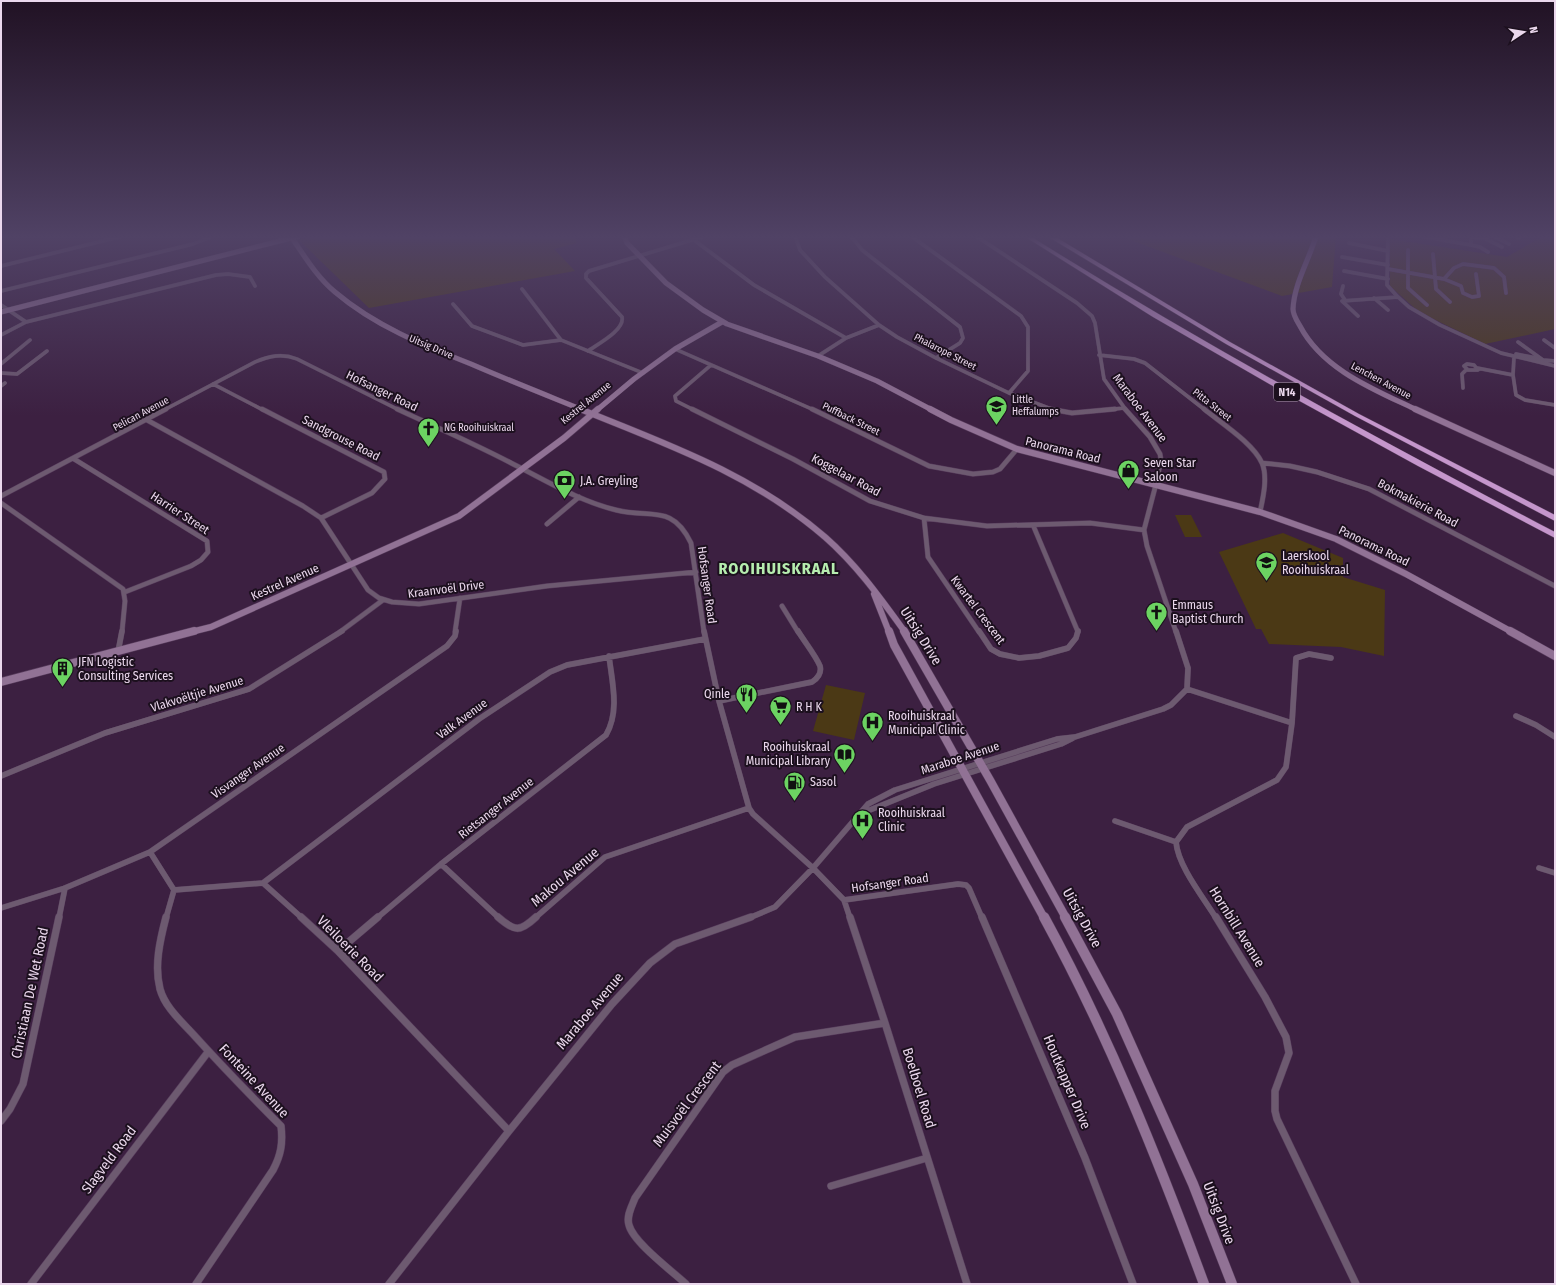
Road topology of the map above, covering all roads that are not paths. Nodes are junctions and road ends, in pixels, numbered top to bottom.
1 (65, 296) edge
2 (131, 296) edge
3 (341, 296) edge
4 (527, 296) edge
5 (603, 296) edge
6 (683, 296) edge
7 (773, 296) edge
8 (846, 296) edge
9 (921, 296) edge
10 (993, 296) edge
11 (1066, 296) edge
12 (1122, 296) edge
13 (1149, 296) edge
14 (1297, 296) edge
15 (1342, 296) edge
16 (1417, 296) edge
17 (1444, 296) edge
18 (1398, 297) joint
19 (1374, 298) junction
20 (1345, 300) junction
21 (1450, 302) dead end
22 (453, 304) dead end
23 (1, 305) edge
24 (1427, 305) dead end
25 (9, 310) junction
26 (1388, 310) dead end
27 (1, 312) edge
28 (1358, 316) dead end
29 (26, 322) junction
30 (722, 322) junction
31 (879, 325) junction
32 (1, 335) edge
33 (846, 338) junction
34 (30, 340) dead end
35 (561, 340) junction
36 (1544, 340) dead end
37 (1518, 342) dead end
38 (1555, 348) edge
39 (675, 349) junction
40 (47, 351) dead end
41 (588, 352) junction
42 (1099, 355) junction
43 (292, 356) joint
44 (818, 356) junction
45 (1514, 356) junction
46 (936, 358) junction
47 (1543, 360) junction
48 (1555, 361) edge
49 (1, 364) edge
50 (711, 365) junction
51 (1555, 366) edge
52 (1, 373) edge
53 (643, 373) junction
54 (1513, 375) junction
55 (5, 383) dead end
56 (213, 384) junction
57 (1, 386) edge
58 (1463, 388) dead end
59 (1009, 393) junction
60 (1555, 405) edge
61 (1124, 408) junction
62 (593, 412) junction
63 (147, 420) junction
64 (1017, 449) junction
65 (74, 459) junction
66 (1262, 463) junction
67 (522, 468) junction
68 (1555, 473) edge
69 (1156, 484) junction
70 (1, 496) edge
71 (579, 498) junction
72 (1, 503) edge
73 (1260, 512) junction
74 (321, 518) junction
75 (924, 518) junction
76 (1555, 518) edge
77 (547, 524) dead end
78 (1033, 525) junction
79 (1144, 530) junction
80 (1555, 535) edge
81 (352, 565) junction
82 (696, 572) junction
83 (870, 584) junction
84 (1555, 586) edge
85 (125, 592) junction
86 (460, 598) junction
87 (383, 600) junction
88 (782, 606) dead end
89 (705, 639) junction
90 (118, 652) junction
91 (609, 656) junction
92 (1555, 656) edge
93 (1331, 658) dead end
94 (1, 682) edge
95 (1187, 689) junction
96 (719, 701) junction
97 (1516, 716) dead end
98 (1292, 723) junction
99 (1555, 737) edge
100 (982, 766) junction
101 (962, 772) junction
102 (1, 776) edge
103 (749, 808) junction
104 (1115, 821) dead end
105 (1176, 842) junction
106 (150, 852) junction
107 (441, 864) junction
108 (813, 868) junction
109 (1539, 868) dead end
110 (1555, 873) edge
111 (263, 883) junction
112 (65, 888) junction
113 (174, 890) junction
114 (971, 892) joint
115 (844, 900) junction
116 (1, 908) edge
117 (338, 951) junction
118 (885, 1023) junction
119 (208, 1052) junction
120 (1, 1121) edge
121 (509, 1131) junction
122 (927, 1158) junction
123 (831, 1186) dead end
124 (392, 1283) edge
125 (31, 1284) edge
126 (196, 1284) edge
127 (686, 1284) edge
128 (967, 1284) edge
129 (1133, 1284) edge
130 (1204, 1284) edge
131 (1232, 1284) edge
132 (1356, 1284) edge

1 - 25 main road
2 - 29 street
3 - 62 main road, Uitsig Drive
4 - 35 street
5 - 41 street
6 - 30 main road, Panorama Road
7 - 33 street
8 - 31 street, Phalarope Street
9 - 46 street
10 - 59 street
11 - 42 street, Maraboe Avenue
12 - 80 highway, N14
13 - 76 highway, N14
14 - 68 main road, Lenchen Avenue
15 - 20 street
16 - 24 street
17 - 21 street
18 - 19 street
18 - 45 street
19 - 20 street
19 - 26 street
20 - 28 street
22 - 35 street
23 - 25 street
25 - 27 main road
25 - 29 street
29 - 32 street
30 - 39 main road, Kestrel Avenue
30 - 44 main road, Panorama Road
31 - 33 street
31 - 46 street, Phalarope Street
33 - 44 street
34 - 49 street
35 - 41 street
36 - 38 street
37 - 47 street
39 - 50 street, Puffback Street
39 - 53 main road, Kestrel Avenue
40 - 52 street
41 - 53 street
42 - 61 street, Maraboe Avenue
42 - 66 street, Pitta Street
43 - 56 street, Pelican Avenue
43 - 67 street, Hofsanger Road
44 - 64 main road, Panorama Road
45 - 47 street
45 - 51 street
45 - 54 street
46 - 59 street, Phalarope Street
47 - 48 street
50 - 64 street, Puffback Street
50 - 75 street, Koggelaar Road
53 - 62 main road, Kestrel Avenue
54 - 58 street
54 - 60 street
55 - 57 street
56 - 63 street, Pelican Avenue
56 - 74 street, Sandgrouse Road
59 - 61 street, Phalarope Street
61 - 69 street, Maraboe Avenue
62 - 67 main road, Kestrel Avenue
62 - 83 main road, Uitsig Drive
63 - 65 street, Pelican Avenue
63 - 74 street, Kraanvoël Drive
64 - 69 main road, Panorama Road
65 - 70 street, Pelican Avenue
65 - 85 street, Harrier Street
66 - 73 street
66 - 84 street, Bokmakierie Road
67 - 71 street, Hofsanger Road
67 - 81 main road, Kestrel Avenue
69 - 73 main road, Panorama Road
69 - 79 street, Maraboe Avenue
71 - 77 street
71 - 82 street, Hofsanger Road
72 - 85 street
73 - 92 main road, Panorama Road
74 - 81 street, Kraanvoël Drive
75 - 78 street, Koggelaar Road
75 - 78 street, Kwartel Crescent
78 - 79 street, Koggelaar Road
79 - 95 street, Maraboe Avenue
81 - 87 street, Kraanvoël Drive
81 - 90 main road, Kestrel Avenue
82 - 86 street, Kraanvoël Drive
82 - 89 street, Hofsanger Road
83 - 100 main road, Uitsig Drive
83 - 101 main road, Uitsig Drive
85 - 90 street
86 - 87 street, Kraanvoël Drive
86 - 106 street, Visvanger Avenue
87 - 102 street, Vlakvoëltjie Avenue
88 - 96 street
89 - 91 street, Valk Avenue
89 - 96 street, Hofsanger Road
90 - 94 main road, Kestrel Avenue
91 - 107 street, Rietsanger Avenue
91 - 111 street, Valk Avenue
93 - 98 street
95 - 98 street
95 - 100 street, Maraboe Avenue
96 - 103 street, Hofsanger Road
97 - 99 street
98 - 105 street
100 - 101 street, Maraboe Avenue
100 - 131 main road, Uitsig Drive
101 - 108 street, Maraboe Avenue
101 - 130 main road, Uitsig Drive
103 - 107 street, Makou Avenue
103 - 108 street, Hofsanger Road
104 - 105 street
105 - 132 street, Hornbill Avenue
106 - 112 street, Visvanger Avenue
106 - 113 street
107 - 117 street, Rietsanger Avenue
108 - 115 street, Hofsanger Road
108 - 121 street, Maraboe Avenue
109 - 110 street
111 - 113 street
111 - 117 street, Vleiloerie Road
112 - 116 street, Visvanger Avenue
112 - 120 street, Christiaan De Wet Road
113 - 119 street, Fonteine Avenue
114 - 115 street, Hofsanger Road
114 - 129 street, Houtkapper Drive
115 - 118 street, Boelboel Road
117 - 121 street, Vleiloerie Road
118 - 122 street, Boelboel Road
118 - 127 street, Muisvoël Crescent
119 - 125 street, Slagveld Road
119 - 126 street, Fonteine Avenue
121 - 124 street, Maraboe Avenue
122 - 123 street
122 - 128 street, Boelboel Road

